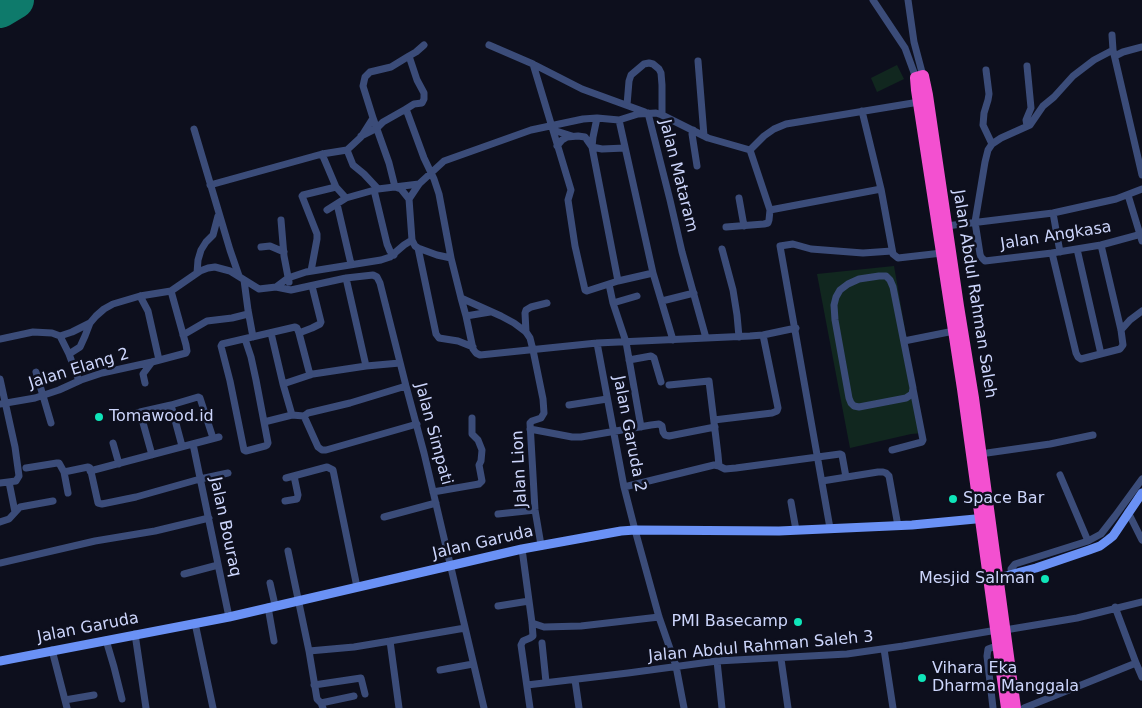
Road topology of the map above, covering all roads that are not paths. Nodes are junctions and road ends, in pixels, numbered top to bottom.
1 (873, 0) edge
2 (881, 0) edge
3 (908, 0) edge
4 (881, 12) junction
5 (1112, 35) dead end
6 (424, 45) dead end
7 (489, 45) dead end
8 (1142, 47) edge
9 (1114, 53) junction
10 (410, 56) junction
11 (698, 61) dead end
12 (533, 64) junction
13 (1027, 66) dead end
14 (986, 70) dead end
15 (919, 77) junction
16 (919, 102) junction
17 (627, 105) junction
18 (406, 109) junction
19 (1035, 110) junction
20 (862, 111) junction
21 (648, 113) junction
22 (662, 115) junction
23 (373, 118) junction
24 (596, 118) junction
25 (619, 120) junction
26 (552, 127) junction
27 (377, 128) junction
28 (194, 129) dead end
29 (693, 130) junction
30 (573, 136) junction
31 (704, 136) junction
32 (361, 137) junction
33 (992, 144) junction
34 (557, 146) junction
35 (592, 147) junction
36 (624, 148) junction
37 (347, 150) junction
38 (750, 150) junction
39 (322, 154) junction
40 (697, 166) dead end
41 (431, 174) junction
42 (1142, 175) edge
43 (419, 184) junction
44 (210, 185) junction
45 (936, 185) junction
46 (336, 187) junction
47 (395, 187) junction
48 (881, 189) junction
49 (1142, 189) edge
50 (376, 190) junction
51 (1128, 195) junction
52 (346, 198) junction
53 (740, 198) dead end
54 (409, 199) junction
55 (337, 204) junction
56 (327, 210) dead end
57 (770, 210) junction
58 (1053, 213) junction
59 (219, 214) junction
60 (280, 220) dead end
61 (975, 222) junction
62 (744, 226) junction
63 (946, 226) junction
64 (726, 227) dead end
65 (1141, 237) edge
66 (412, 240) junction
67 (1100, 245) junction
68 (261, 247) dead end
69 (418, 248) junction
70 (722, 249) dead end
71 (1077, 249) junction
72 (892, 251) junction
73 (284, 252) junction
74 (1056, 252) junction
75 (942, 253) junction
76 (394, 255) junction
77 (451, 258) junction
78 (351, 264) junction
79 (311, 271) junction
80 (197, 273) junction
81 (653, 273) junction
82 (241, 278) junction
83 (288, 278) junction
84 (346, 278) junction
85 (618, 281) junction
86 (609, 284) junction
87 (312, 286) junction
88 (276, 287) junction
89 (259, 289) junction
90 (291, 290) junction
91 (171, 291) junction
92 (694, 293) junction
93 (246, 294) junction
94 (140, 296) junction
95 (637, 296) dead end
96 (461, 298) junction
97 (662, 301) junction
98 (547, 303) dead end
99 (613, 303) junction
100 (1142, 311) edge
101 (491, 312) junction
102 (248, 314) junction
103 (466, 316) junction
104 (90, 324) junction
105 (796, 328) junction
106 (1121, 330) junction
107 (954, 331) junction
108 (526, 332) junction
109 (271, 333) junction
110 (299, 333) junction
111 (183, 335) junction
112 (763, 335) junction
113 (60, 336) junction
114 (739, 336) junction
115 (249, 338) junction
116 (706, 338) junction
117 (0, 339) edge
118 (674, 340) junction
119 (904, 341) junction
120 (626, 342) junction
121 (597, 343) junction
122 (473, 347) junction
123 (533, 350) junction
124 (69, 354) junction
125 (1100, 354) junction
126 (629, 360) junction
127 (156, 361) junction
128 (400, 363) junction
129 (366, 366) junction
130 (36, 372) dead end
131 (310, 375) junction
132 (0, 379) edge
133 (79, 381) junction
134 (660, 382) dead end
135 (145, 383) dead end
136 (283, 384) junction
137 (669, 385) dead end
138 (406, 386) junction
139 (913, 388) junction
140 (967, 388) junction
141 (43, 395) junction
142 (607, 398) junction
143 (2, 404) edge
144 (171, 405) junction
145 (570, 405) dead end
146 (140, 412) junction
147 (292, 415) junction
148 (304, 416) junction
149 (472, 418) dead end
150 (119, 419) dead end
151 (264, 422) junction
152 (51, 423) dead end
153 (715, 423) junction
154 (416, 424) junction
155 (641, 427) junction
156 (530, 429) junction
157 (614, 432) junction
158 (1092, 435) dead end
159 (113, 443) dead end
160 (193, 444) junction
161 (182, 446) junction
162 (892, 450) dead end
163 (980, 454) junction
164 (152, 455) junction
165 (817, 456) junction
166 (118, 464) junction
167 (719, 466) junction
168 (26, 468) dead end
169 (64, 472) junction
170 (90, 472) junction
171 (228, 473) dead end
172 (294, 476) junction
173 (1060, 476) dead end
174 (846, 477) junction
175 (286, 478) dead end
176 (200, 479) junction
177 (1142, 479) edge
178 (822, 481) junction
179 (9, 482) junction
180 (0, 483) edge
181 (624, 487) junction
182 (68, 492) dead end
183 (433, 492) junction
184 (1142, 493) edge
185 (53, 501) dead end
186 (285, 502) dead end
187 (791, 502) dead end
188 (436, 503) junction
189 (535, 510) junction
190 (15, 512) junction
191 (1128, 512) junction
192 (498, 514) dead end
193 (208, 518) junction
194 (384, 518) dead end
195 (985, 518) junction
196 (0, 522) edge
197 (898, 526) junction
198 (830, 528) junction
199 (635, 530) junction
200 (796, 530) junction
201 (1142, 540) edge
202 (1088, 541) junction
203 (541, 545) junction
204 (522, 549) junction
205 (288, 552) dead end
206 (0, 563) edge
207 (218, 565) junction
208 (451, 565) junction
209 (184, 574) dead end
210 (1012, 575) junction
211 (998, 578) junction
212 (270, 583) dead end
213 (357, 587) junction
214 (299, 600) junction
215 (529, 601) junction
216 (1142, 602) edge
217 (272, 606) junction
218 (498, 606) dead end
219 (1115, 607) junction
220 (229, 616) junction
221 (660, 617) junction
222 (195, 623) junction
223 (532, 623) junction
224 (465, 628) junction
225 (1001, 630) junction
226 (135, 634) junction
227 (106, 640) junction
228 (274, 641) dead end
229 (390, 641) junction
230 (542, 643) dead end
231 (999, 645) junction
232 (884, 649) junction
233 (52, 650) junction
234 (309, 651) junction
235 (781, 659) junction
236 (0, 661) edge
237 (717, 661) junction
238 (1136, 663) junction
239 (473, 664) junction
240 (676, 666) junction
241 (440, 670) dead end
242 (1142, 677) edge
243 (575, 680) junction
244 (546, 682) junction
245 (527, 684) junction
246 (314, 685) junction
247 (1008, 686) junction
248 (94, 694) dead end
249 (365, 694) dead end
250 (354, 696) dead end
251 (122, 699) dead end
252 (65, 700) junction
253 (322, 705) edge
254 (67, 708) edge
255 (146, 708) edge
256 (213, 708) edge
257 (399, 708) edge
258 (484, 708) edge
259 (530, 708) edge
260 (579, 708) edge
261 (684, 708) edge
262 (722, 708) edge
263 (788, 708) edge
264 (894, 708) edge
265 (994, 708) edge
266 (1007, 708) edge
267 (1016, 708) edge
268 (1024, 708) edge

1 - 4 street, Jalan Abdul Rahman Saleh
2 - 4 street
3 - 15 street, Jalan Abdul Rahman Saleh
4 - 15 street, Jalan Abdul Rahman Saleh
5 - 9 street
6 - 10 street
7 - 12 street
8 - 9 street
9 - 19 street
9 - 42 street
10 - 18 street
10 - 23 street
11 - 31 street
12 - 17 street
12 - 26 street
13 - 19 street
14 - 33 street
15 - 16 highway, Jalan Abdul Rahman Saleh
15 - 45 highway, Jalan Abdul Rahman Saleh
16 - 20 street
16 - 45 highway, Jalan Abdul Rahman Saleh
17 - 21 street
17 - 22 street
18 - 27 street
18 - 41 street
19 - 33 street
20 - 38 street
20 - 48 street
21 - 22 street, Jalan Mataram
21 - 25 street
21 - 92 street, Jalan Mataram
22 - 29 street, Jalan Mataram
23 - 27 street
23 - 32 street
24 - 25 street
24 - 26 street
24 - 35 street
25 - 36 street
26 - 30 street
26 - 34 street
26 - 41 street
27 - 32 street
27 - 47 street
28 - 44 street
29 - 31 street, Jalan Mataram
29 - 40 street
30 - 34 street
30 - 35 street
31 - 38 street, Jalan Mataram
32 - 37 street
33 - 61 street, Jalan Angkasa
34 - 86 street
35 - 36 street
35 - 85 street
36 - 81 street
37 - 39 street
37 - 50 street
38 - 57 street
39 - 44 street
39 - 46 street
41 - 43 street
41 - 77 street
43 - 47 street
43 - 54 street
44 - 59 street
45 - 63 highway, Jalan Abdul Rahman Saleh
45 - 75 highway, Jalan Abdul Rahman Saleh
46 - 52 street
46 - 79 street
47 - 50 street
47 - 54 street
48 - 57 street
48 - 72 street
49 - 51 street, Jalan Angkasa
50 - 52 street
50 - 76 street
51 - 58 street, Jalan Angkasa
51 - 65 street
52 - 55 street
53 - 62 street
54 - 66 street
55 - 56 street
55 - 78 street
57 - 62 street
58 - 61 street, Jalan Angkasa
58 - 74 street
59 - 80 street
59 - 82 street
60 - 73 street
61 - 63 street, Jalan Angkasa
61 - 74 street, Jalan Angkasa
62 - 64 street
63 - 140 highway, Jalan Abdul Rahman Saleh
65 - 67 street, Jalan Angkasa
66 - 69 street
66 - 76 street
67 - 71 street, Jalan Angkasa
67 - 106 street
68 - 73 street
69 - 77 street
69 - 122 street
70 - 114 street
71 - 74 street, Jalan Angkasa
71 - 125 street
72 - 75 street
72 - 105 street
73 - 83 street
74 - 125 street
75 - 107 highway, Jalan Abdul Rahman Saleh
76 - 78 street
77 - 96 street
78 - 79 street
79 - 83 street
80 - 82 street
80 - 91 street
81 - 85 street
81 - 97 street
82 - 89 street
82 - 93 street
83 - 88 street
83 - 90 street
84 - 87 street, Jalan Simpati
84 - 128 street, Jalan Simpati
84 - 129 street
85 - 86 street
86 - 99 street
87 - 90 street, Jalan Simpati
87 - 110 street
88 - 89 street, Jalan Simpati
88 - 90 street, Jalan Simpati
89 - 93 street
91 - 94 street
91 - 111 street
92 - 97 street
92 - 116 street, Jalan Mataram
93 - 102 street
94 - 104 street
94 - 127 street
95 - 99 street
96 - 101 street
96 - 103 street
97 - 118 street
98 - 108 street
99 - 120 street
100 - 106 street
101 - 103 street
101 - 108 street
102 - 111 street
102 - 115 street
103 - 122 street
104 - 113 street
104 - 124 street
105 - 112 street
105 - 165 street
106 - 125 street
107 - 119 street
107 - 140 highway, Jalan Abdul Rahman Saleh
108 - 123 street, Jalan Lion
109 - 110 street
109 - 115 street
109 - 136 street
110 - 131 street
111 - 127 street, Jalan Elang 2
112 - 114 street
112 - 153 street
113 - 117 street
113 - 124 street
114 - 116 street
115 - 151 street
115 - 151 street
116 - 118 street
118 - 120 street
119 - 139 street
119 - 139 street
120 - 121 street
120 - 126 street
121 - 123 street
121 - 142 street, Jalan Garuda 2
122 - 123 street
123 - 156 street, Jalan Lion
124 - 133 street
126 - 134 street
126 - 155 street
127 - 133 street, Jalan Elang 2
127 - 135 street
128 - 129 street
128 - 138 street, Jalan Simpati
129 - 131 street
130 - 141 street
131 - 136 street
132 - 143 street
133 - 141 street, Jalan Elang 2
136 - 147 street
137 - 153 street
138 - 148 street
138 - 154 street, Jalan Simpati
139 - 162 street
140 - 163 highway, Jalan Abdul Rahman Saleh
140 - 195 highway, Jalan Abdul Rahman Saleh
141 - 143 street, Jalan Elang 2
141 - 152 street
142 - 145 street
142 - 157 street, Jalan Garuda 2
143 - 179 street
144 - 146 street
144 - 160 street
144 - 161 street
146 - 150 street
146 - 164 street
147 - 148 street
147 - 151 street
148 - 154 street
149 - 183 street
153 - 155 street
153 - 167 street
154 - 183 street, Jalan Simpati
155 - 157 street
156 - 157 street
156 - 189 street, Jalan Lion
157 - 181 street, Jalan Garuda 2
158 - 163 street
159 - 166 street
160 - 161 street
160 - 176 street, Jalan Bouraq
161 - 164 street
163 - 195 highway, Jalan Abdul Rahman Saleh
164 - 166 street
165 - 167 street
165 - 174 street
165 - 178 street
166 - 170 street
167 - 181 street
168 - 169 street
169 - 170 street
169 - 182 street
170 - 176 street
171 - 176 street
172 - 175 street
172 - 186 street
172 - 213 street
173 - 202 street
174 - 178 street
174 - 197 street
176 - 193 street, Jalan Bouraq
177 - 202 street
178 - 198 street
179 - 180 street
179 - 190 street
181 - 199 street, Jalan Garuda 2
183 - 188 street, Jalan Simpati
184 - 191 street
185 - 190 street
187 - 200 street
188 - 194 street
188 - 208 street, Jalan Simpati
189 - 192 street
189 - 203 street, Jalan Lion
190 - 196 street
191 - 201 street
191 - 210 street
193 - 206 street
193 - 207 street, Jalan Bouraq
195 - 197 street, Jalan Garuda
195 - 211 highway, Jalan Abdul Rahman Saleh
195 - 225 highway, Jalan Abdul Rahman Saleh
197 - 198 street, Jalan Garuda
198 - 200 street, Jalan Garuda
199 - 200 street, Jalan Garuda
199 - 203 street, Jalan Garuda
199 - 221 street, Jalan Garuda 2
202 - 210 street
203 - 204 street, Jalan Garuda
204 - 208 street, Jalan Garuda
204 - 215 street
205 - 214 street
207 - 209 street
207 - 220 street, Jalan Bouraq
208 - 213 street, Jalan Garuda
208 - 224 street, Jalan Simpati
210 - 211 street
211 - 225 highway, Jalan Abdul Rahman Saleh
212 - 217 street
213 - 214 street, Jalan Garuda
214 - 217 street, Jalan Garuda
214 - 234 street
215 - 218 street
215 - 223 street
216 - 219 street, Jalan Abdul Rahman Saleh 3
217 - 220 street, Jalan Garuda
217 - 228 street
219 - 225 street, Jalan Abdul Rahman Saleh 3
219 - 238 street
220 - 222 street, Jalan Garuda
221 - 223 street
221 - 240 street, Jalan Garuda 2
222 - 226 street, Jalan Garuda
222 - 256 street
223 - 245 street
224 - 229 street
224 - 239 street, Jalan Simpati
225 - 231 highway, Jalan Abdul Rahman Saleh
225 - 232 street, Jalan Abdul Rahman Saleh 3
225 - 247 highway, Jalan Abdul Rahman Saleh
226 - 227 street, Jalan Garuda
226 - 255 street
227 - 233 street, Jalan Garuda
227 - 251 street
229 - 234 street
229 - 257 street
230 - 244 street
231 - 247 highway, Jalan Abdul Rahman Saleh
231 - 265 street
232 - 235 street, Jalan Abdul Rahman Saleh 3
232 - 264 street
233 - 236 street, Jalan Garuda
233 - 252 street
234 - 246 street
235 - 237 street, Jalan Abdul Rahman Saleh 3
235 - 263 street
237 - 240 street, Jalan Abdul Rahman Saleh 3
237 - 262 street
238 - 242 street
238 - 268 street
239 - 241 street
239 - 258 street, Jalan Simpati
240 - 243 street, Jalan Abdul Rahman Saleh 3
240 - 261 street, Jalan Garuda 2
243 - 244 street, Jalan Abdul Rahman Saleh 3
243 - 260 street
244 - 245 street, Jalan Abdul Rahman Saleh 3
245 - 259 street
246 - 249 street
246 - 253 street
247 - 266 highway, Jalan Abdul Rahman Saleh
247 - 267 highway, Jalan Abdul Rahman Saleh
248 - 252 street
250 - 253 street
252 - 254 street

